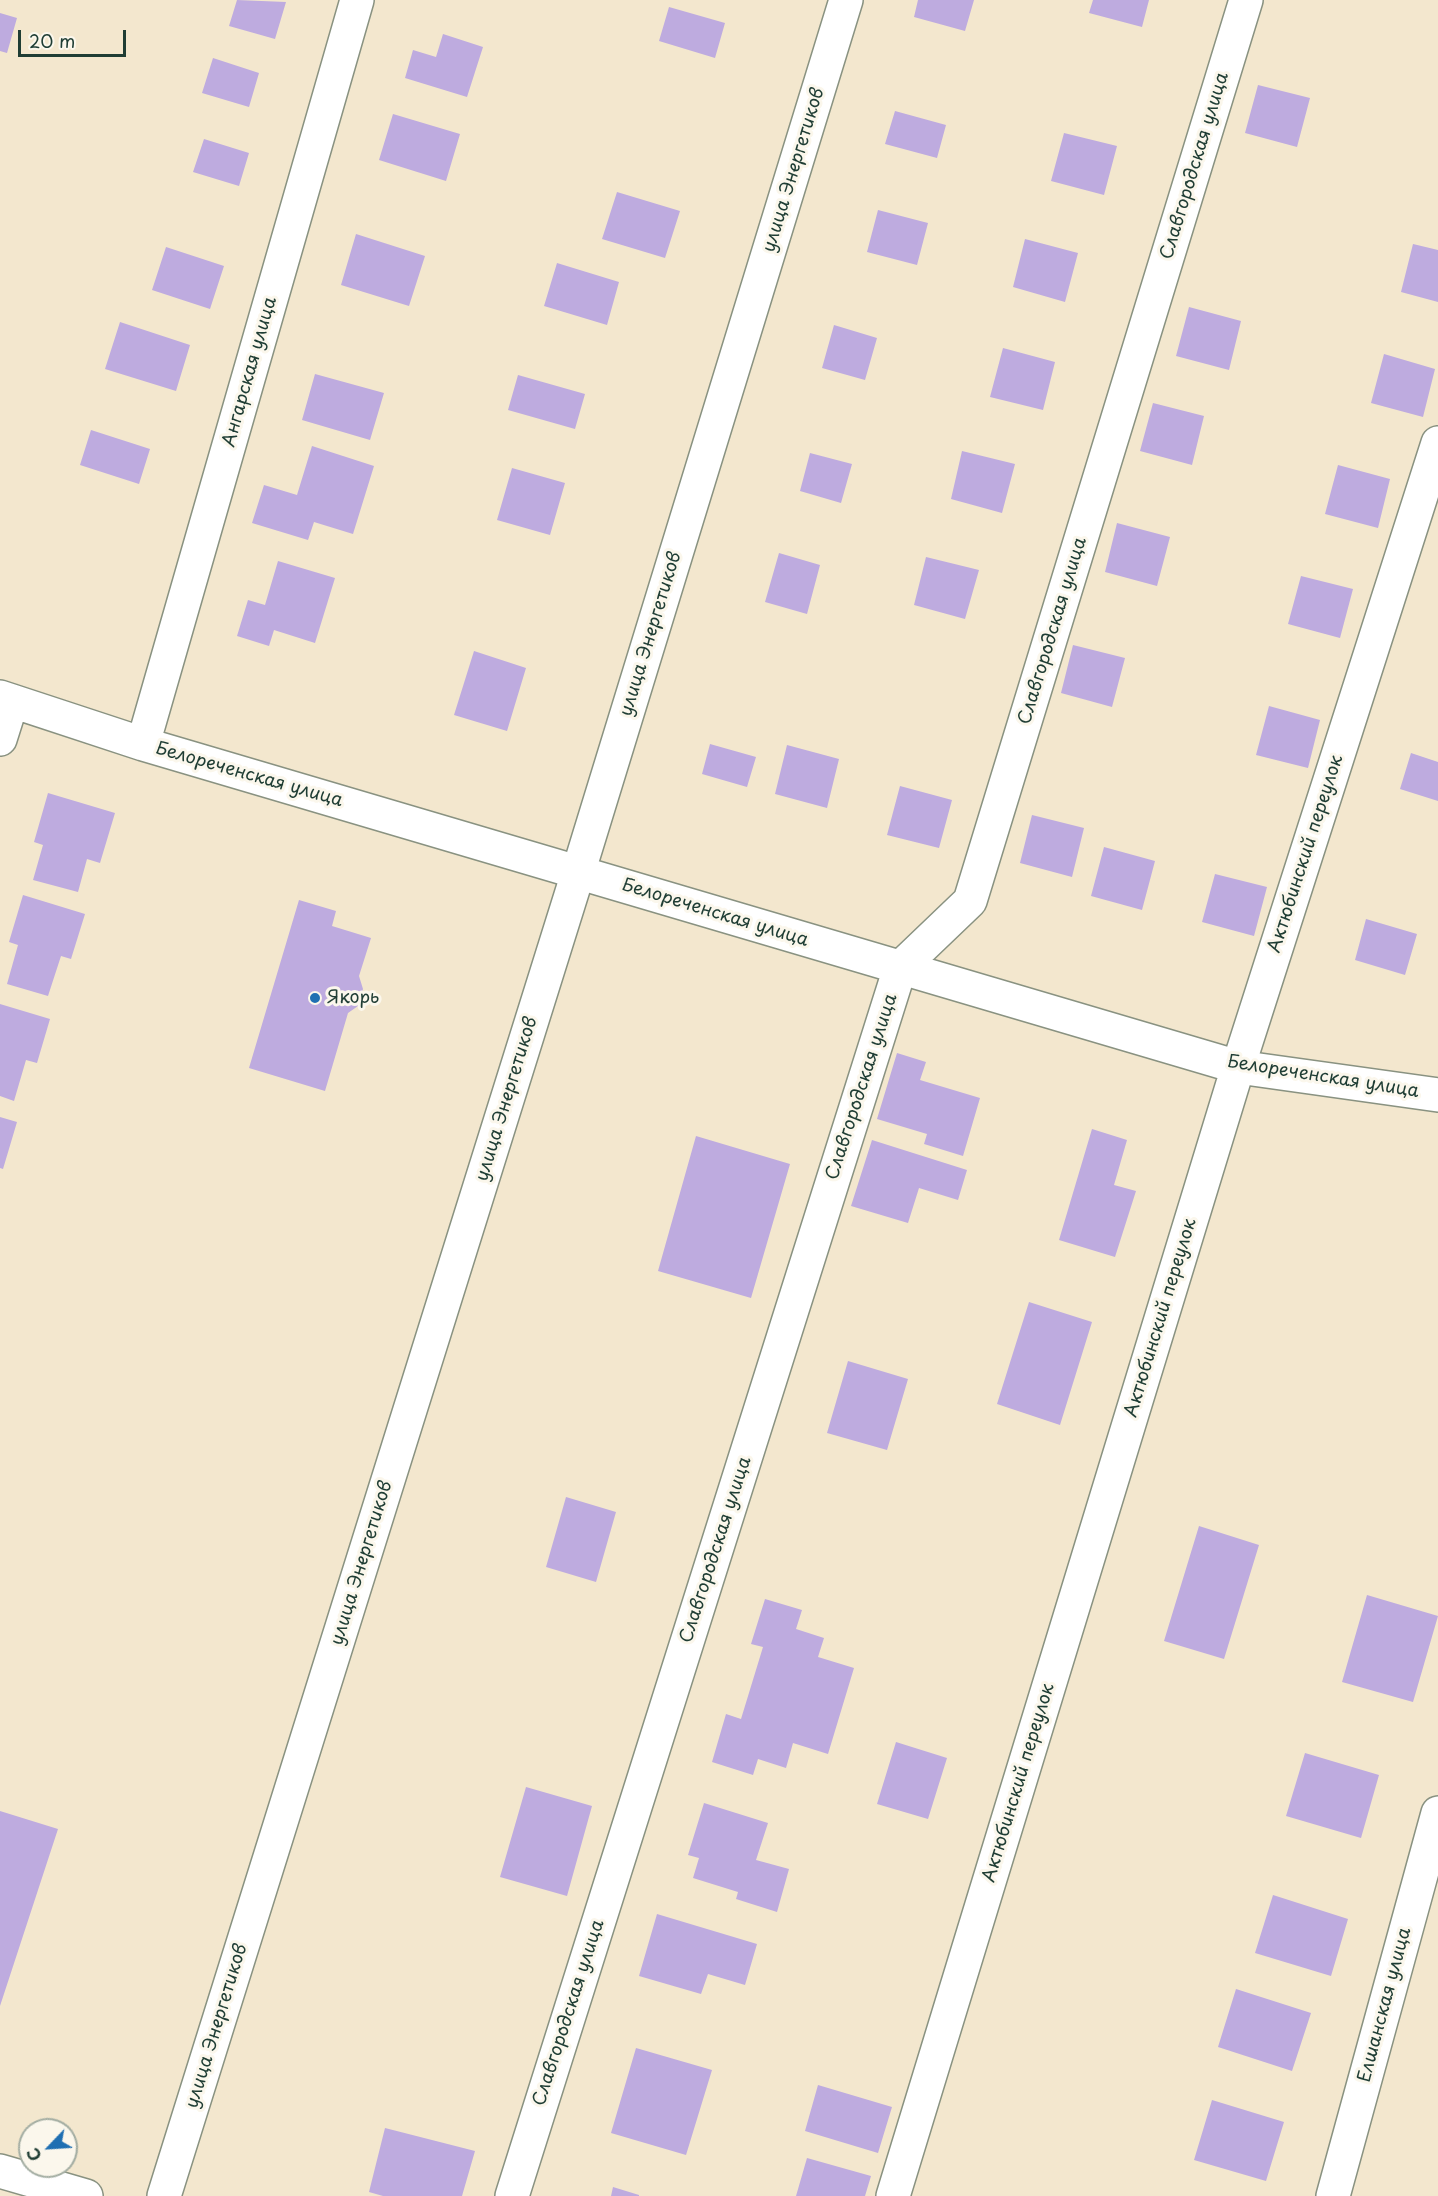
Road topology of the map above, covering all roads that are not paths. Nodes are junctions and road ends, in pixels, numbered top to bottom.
1 (357, 0) edge
2 (846, 0) edge
3 (1246, 0) edge
4 (1438, 443) edge
5 (6, 699) edge
6 (0, 739) edge
7 (143, 744) junction
8 (578, 873) junction
9 (900, 968) junction
10 (1238, 1066) junction
11 (1438, 1095) edge
12 (1438, 1813) edge
13 (0, 2170) edge
14 (86, 2196) edge
15 (164, 2196) edge
16 (512, 2196) edge
17 (893, 2196) edge
18 (1332, 2196) edge

1 - 7 street, Ангарская улица
2 - 8 street, улица Энергетиков
3 - 9 street, Славгородская улица
4 - 10 street, Актюбинский переулок
5 - 6 street
5 - 7 street, Белореченская улица
7 - 8 street, Белореченская улица
8 - 9 street, Белореченская улица
8 - 15 street, улица Энергетиков
9 - 10 street, Белореченская улица
9 - 16 street, Славгородская улица
10 - 11 street, Белореченская улица
10 - 17 street, Актюбинский переулок
12 - 18 street, Елшанская улица
13 - 14 street

